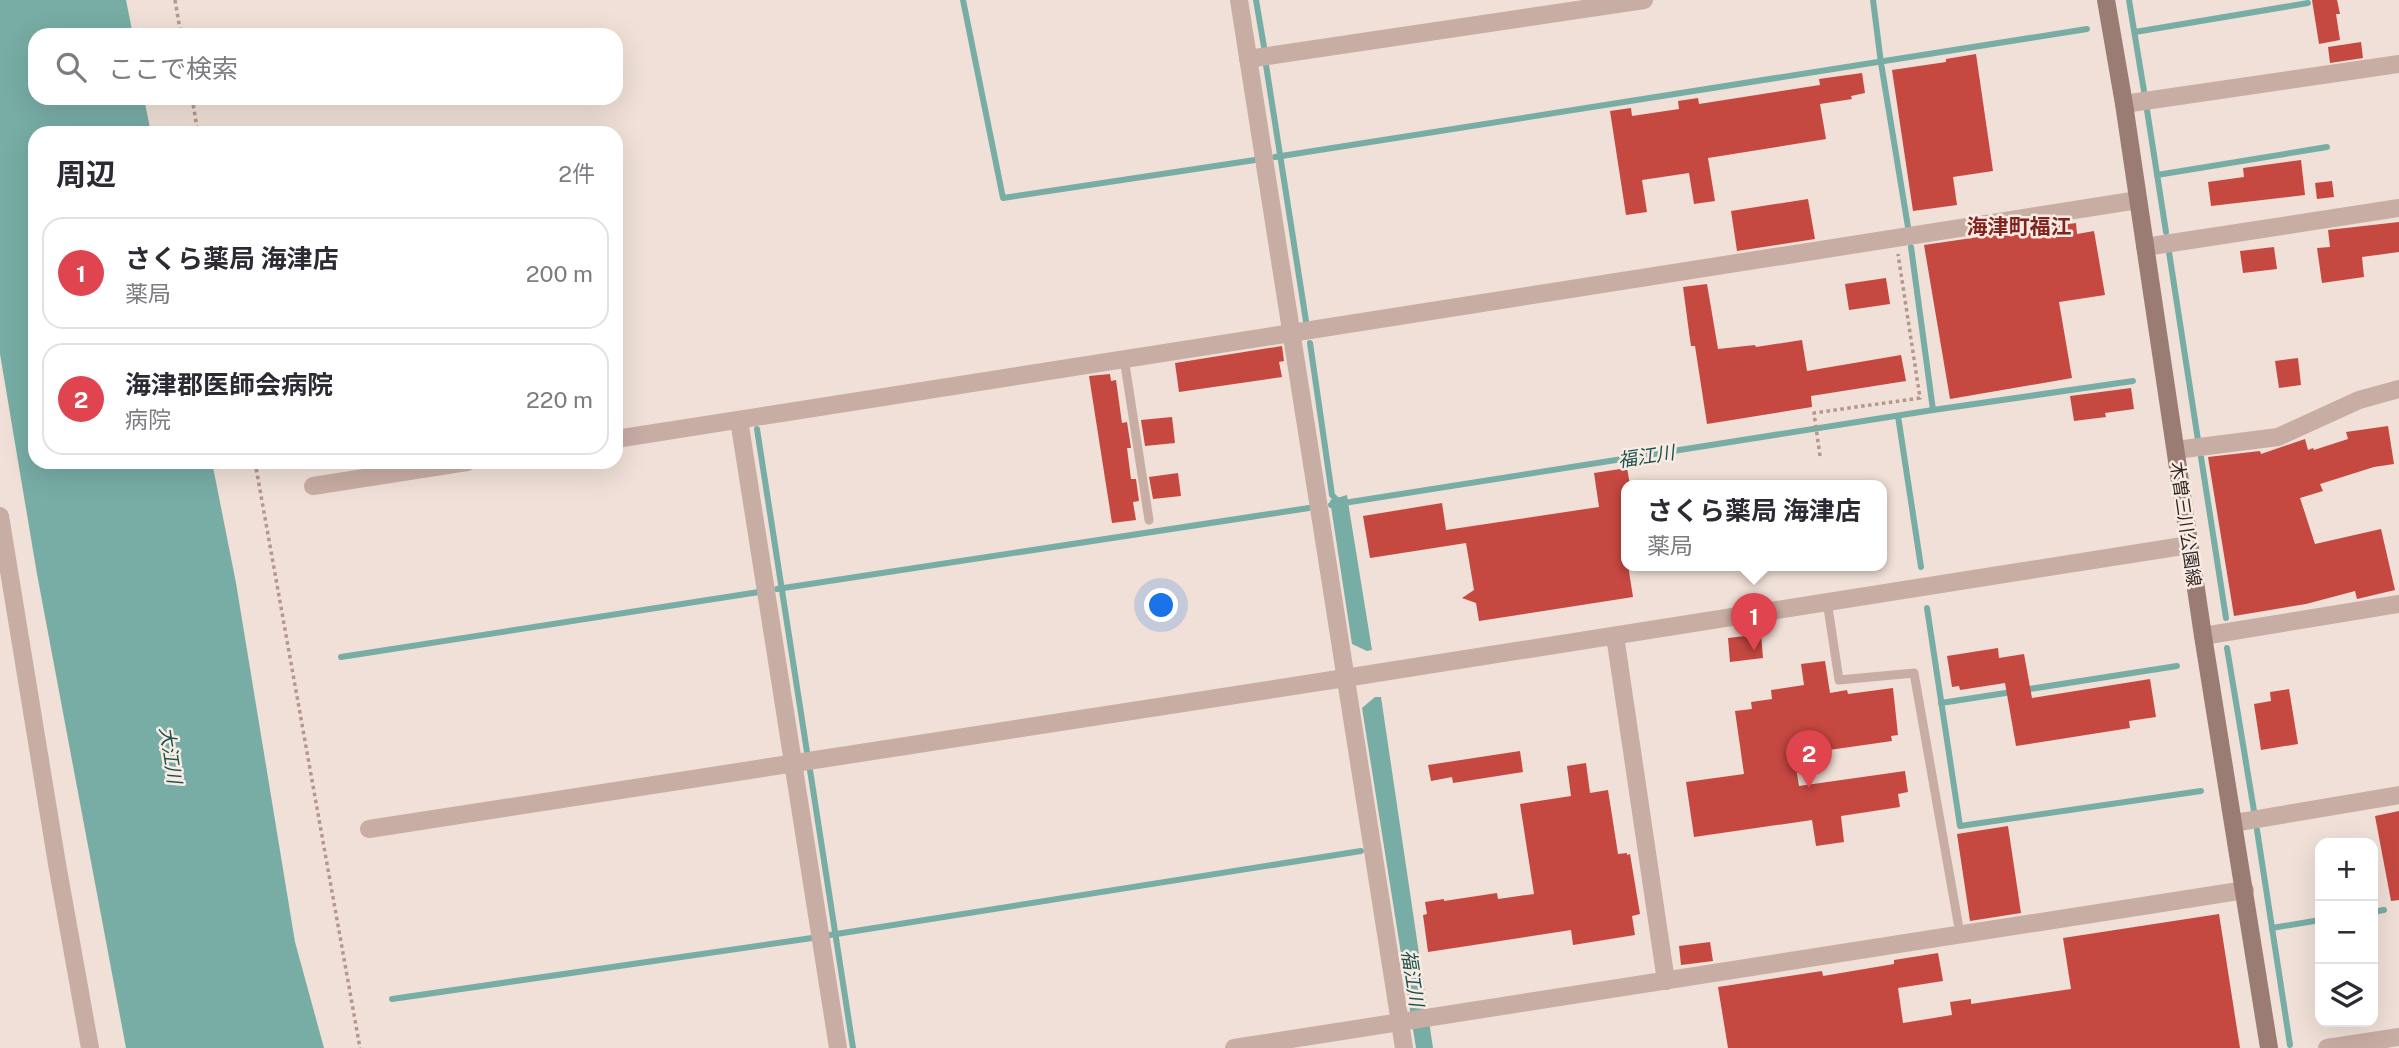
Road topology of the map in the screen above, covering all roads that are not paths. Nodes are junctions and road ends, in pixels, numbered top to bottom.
1 (1239, 0) edge
2 (1644, 0) edge
3 (2106, 0) edge
4 (1248, 59) junction
5 (2399, 64) edge
6 (2124, 104) junction
7 (2138, 200) junction
8 (2399, 208) edge
9 (2145, 247) junction
10 (1291, 333) junction
11 (1124, 358) junction
12 (2399, 389) edge
13 (739, 420) junction
14 (623, 438) edge
15 (2175, 450) junction
16 (422, 469) edge
17 (313, 486) dead end
18 (0, 516) edge
19 (1149, 520) dead end
20 (2189, 545) junction
21 (1827, 601) junction
22 (2399, 604) edge
23 (1615, 636) junction
24 (2203, 636) junction
25 (1345, 678) junction
26 (793, 762) junction
27 (2399, 795) edge
28 (2234, 823) junction
29 (369, 829) dead end
30 (2245, 890) junction
31 (1960, 934) junction
32 (1666, 981) junction
33 (1403, 1022) junction
34 (2399, 1037) edge
35 (90, 1048) edge
36 (838, 1048) edge
37 (1234, 1048) edge
38 (1404, 1048) edge
39 (2269, 1048) edge
40 (2327, 1048) edge

1 - 4 street
2 - 4 street
3 - 6 main road, 木曽三川公園線
4 - 10 street
5 - 6 street
6 - 7 main road, 木曽三川公園線
7 - 9 main road, 木曽三川公園線
7 - 10 street
8 - 9 street
9 - 15 main road, 木曽三川公園線
10 - 11 street
10 - 25 street
11 - 13 street
11 - 19 lane
12 - 15 street
13 - 14 street
13 - 26 street
15 - 20 main road, 木曽三川公園線
16 - 17 street
18 - 35 street
20 - 21 street
20 - 24 main road, 木曽三川公園線
21 - 23 street
21 - 31 lane
22 - 24 street
23 - 25 street
23 - 32 street
24 - 28 main road, 木曽三川公園線
25 - 26 street
25 - 33 street
26 - 29 street
26 - 36 street
27 - 28 street
28 - 30 main road, 木曽三川公園線
30 - 31 street
30 - 39 main road, 木曽三川公園線
31 - 32 street
32 - 33 street
33 - 37 street
33 - 38 street
34 - 40 street

